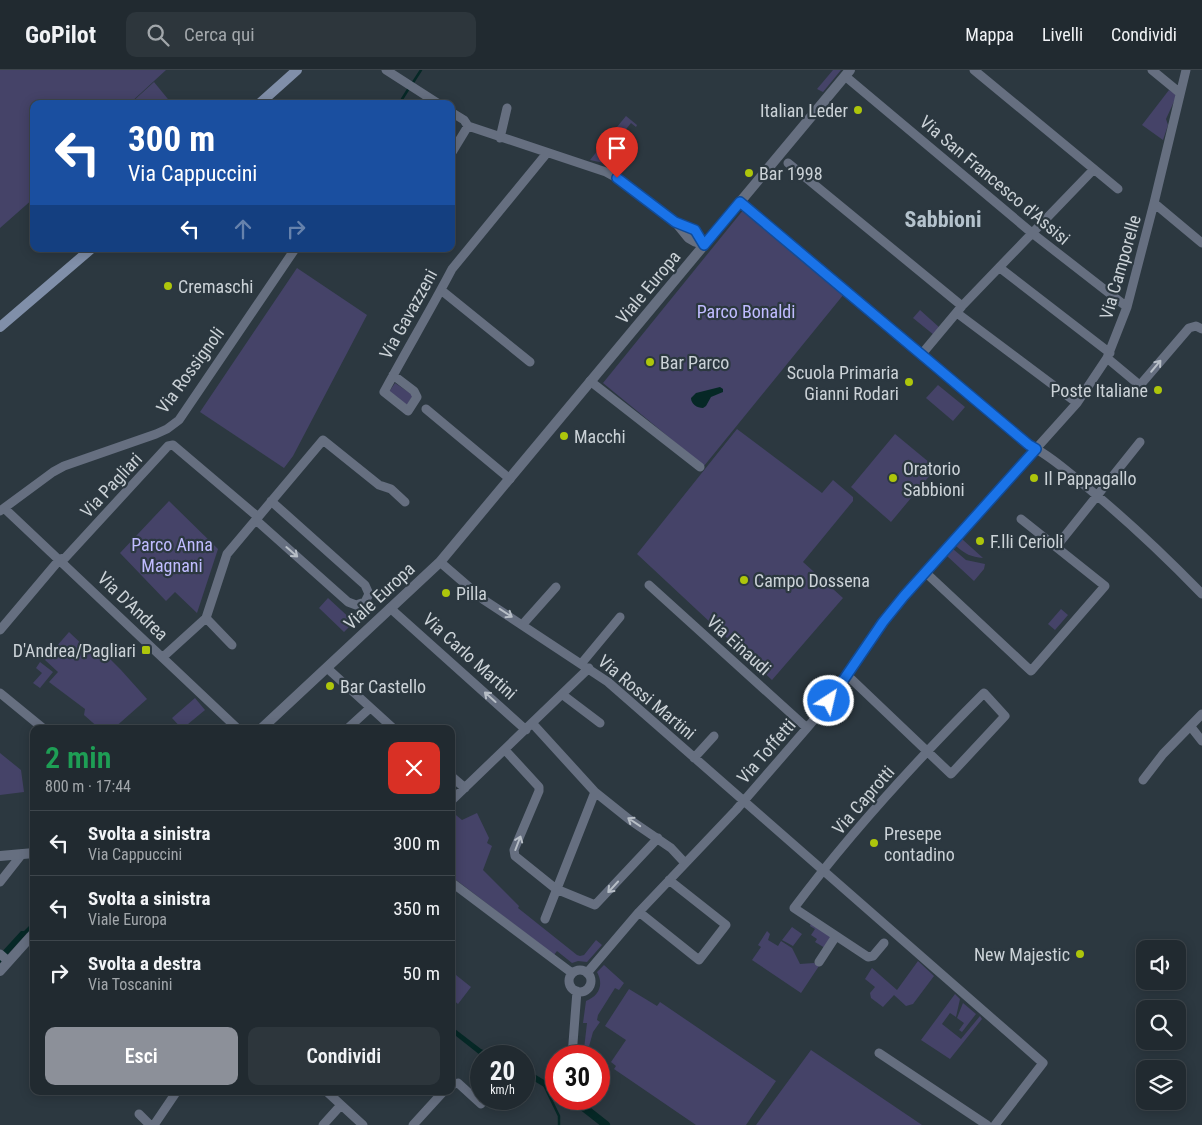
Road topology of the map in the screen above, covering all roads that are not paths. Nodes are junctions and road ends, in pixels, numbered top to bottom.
1 (296, 70) edge
2 (386, 70) edge
3 (974, 70) edge
4 (1152, 70) edge
5 (1186, 70) edge
6 (847, 73) edge
7 (276, 89) junction
8 (1180, 93) junction
9 (264, 100) edge
10 (271, 100) edge
11 (433, 100) edge
12 (507, 108) dead end
13 (455, 114) edge
14 (468, 126) junction
15 (500, 138) junction
16 (455, 147) edge
17 (547, 153) junction
18 (788, 162) dead end
19 (1094, 169) junction
20 (1118, 188) dead end
21 (740, 202) junction
22 (1154, 203) junction
23 (1032, 234) junction
24 (1202, 243) edge
25 (704, 245) junction
26 (88, 252) edge
27 (292, 252) edge
28 (1000, 268) junction
29 (441, 290) junction
30 (1127, 307) junction
31 (959, 310) junction
32 (0, 327) edge
33 (1202, 328) edge
34 (921, 355) junction
35 (1109, 356) junction
36 (530, 362) dead end
37 (393, 374) dead end
38 (590, 381) junction
39 (1077, 403) junction
40 (426, 409) dead end
41 (1140, 442) dead end
42 (1036, 449) junction
43 (700, 467) dead end
44 (510, 479) junction
45 (1096, 495) junction
46 (271, 501) junction
47 (405, 502) dead end
48 (2, 510) edge
49 (257, 518) junction
50 (1021, 519) dead end
51 (1056, 547) junction
52 (60, 559) junction
53 (440, 562) junction
54 (925, 572) junction
55 (649, 585) dead end
56 (556, 587) dead end
57 (1202, 594) edge
58 (390, 608) junction
59 (620, 617) dead end
60 (206, 618) junction
61 (523, 624) junction
62 (0, 630) edge
63 (232, 645) dead end
64 (163, 657) junction
65 (585, 666) junction
66 (327, 668) junction
67 (847, 676) junction
68 (0, 693) edge
69 (562, 695) junction
70 (370, 708) junction
71 (1202, 714) edge
72 (600, 723) dead end
73 (39, 725) edge
74 (234, 725) edge
75 (265, 725) edge
76 (351, 725) edge
77 (389, 725) edge
78 (530, 727) junction
79 (1191, 727) junction
80 (807, 728) junction
81 (714, 736) dead end
82 (1202, 741) edge
83 (505, 750) junction
84 (928, 750) junction
85 (694, 758) junction
86 (455, 779) edge
87 (1143, 780) dead end
88 (465, 788) junction
89 (595, 792) junction
90 (455, 797) edge
91 (744, 801) junction
92 (658, 838) junction
93 (30, 853) edge
94 (22, 854) junction
95 (0, 856) edge
96 (685, 864) junction
97 (822, 871) junction
98 (669, 880) junction
99 (0, 882) edge
100 (455, 885) edge
101 (556, 889) junction
102 (639, 912) junction
103 (545, 920) dead end
104 (836, 936) junction
105 (30, 937) edge
106 (884, 943) dead end
107 (0, 954) edge
108 (8, 961) junction
109 (819, 962) dead end
110 (0, 971) edge
111 (587, 972) junction
112 (572, 973) junction
113 (577, 991) junction
114 (573, 1045) edge
115 (879, 1053) dead end
116 (455, 1084) edge
117 (470, 1094) edge
118 (174, 1095) edge
119 (330, 1095) edge
120 (440, 1095) edge
121 (341, 1105) junction
122 (139, 1114) dead end
123 (150, 1125) edge
124 (154, 1125) edge
125 (323, 1125) edge
126 (363, 1125) edge
127 (413, 1125) edge
128 (988, 1125) edge
129 (994, 1125) edge

1 - 7 main road
2 - 11 street
3 - 19 street
4 - 8 street
5 - 8 street, Via Camporelle
6 - 21 street, Viale Europa
6 - 23 street, Via San Francesco d'Assisi
7 - 9 main road
7 - 10 street
8 - 22 street, Via Camporelle
12 - 15 street
13 - 14 street
14 - 15 street
14 - 16 street
15 - 17 street
17 - 25 street
17 - 29 street, Via Gavazzeni
18 - 31 street
19 - 20 street
19 - 23 street
21 - 25 street, Viale Europa
21 - 34 street
22 - 24 street
22 - 30 street, Via Camporelle
23 - 28 street
23 - 30 street, Via San Francesco d'Assisi
25 - 38 street, Viale Europa
26 - 32 main road
27 - 48 street, Via Rossignoli
28 - 31 street
28 - 35 street
29 - 36 street
29 - 37 street, Via Gavazzeni
30 - 35 street, Via Camporelle
31 - 34 street
31 - 39 street
35 -> 33 street
34 - 42 street
35 - 39 street, Via Camporelle
38 - 43 street
38 - 44 street, Viale Europa
39 - 42 street, Via Camporelle
40 - 44 street
41 - 45 street
42 - 45 street
42 - 54 street, Via Toffetti
44 - 53 street, Viale Europa
45 - 51 street
45 - 57 street
46 - 47 street
46 - 49 street
49 -> 46 street
48 - 52 street, Via D'Andrea
49 - 52 street, Via Pagliari
49 - 60 street
50 - 51 street
51 - 54 street
52 - 62 street, Via Pagliari
52 - 64 street, Via D'Andrea
53 - 58 street, Viale Europa
53 -> 61 street, Via Rossi Martini
54 - 67 street, Via Toffetti
55 - 80 street, Via Einaudi
56 - 61 street
58 - 66 street, Viale Europa
78 -> 58 street, Via Carlo Martini
59 - 65 street
60 - 63 street
60 - 64 street
61 - 65 street, Via Rossi Martini
64 - 74 street, Via D'Andrea
65 - 69 street
65 - 85 street, Via Rossi Martini
66 - 70 street
66 - 75 street, Viale Europa
67 - 80 street, Via Toffetti
67 - 84 street
68 - 73 street
69 - 72 street
69 - 78 street
70 - 76 street
70 - 77 street
71 - 79 street
78 - 83 street
78 - 89 street, Via Carlo Martini
79 - 82 street
79 - 87 street
80 - 91 street, Via Toffetti
81 - 85 street
83 - 88 street
101 -> 83 street
84 - 84 street, Via Caprotti
84 - 97 street, Via Caprotti
85 - 91 street, Via Rossi Martini
86 - 88 street
88 - 90 street
92 -> 89 street, Via Carlo Martini
89 - 101 street
91 - 96 street, Via Toffetti
91 - 97 street, Via Rossi Martini
92 - 96 street, Via Carlo Martini
92 -> 101 street
93 - 94 street
94 - 95 street
94 - 99 street
96 - 98 street, Via Toffetti
97 - 104 street
97 - 129 street, Via Rossi Martini
98 - 102 street, Via Toffetti
98 - 102 street
100 - 112 street
101 - 103 street
102 - 111 street, Via Toffetti
104 - 106 street
104 - 109 street
105 - 108 street
107 - 108 street
108 - 110 street
111 - 112 street
111 - 113 street, Via Toffetti
112 - 113 street
113 - 114 street
115 - 128 street
116 - 117 street
118 - 124 street
119 - 121 street
120 - 127 street
121 - 125 street
121 - 126 street
122 - 123 street

